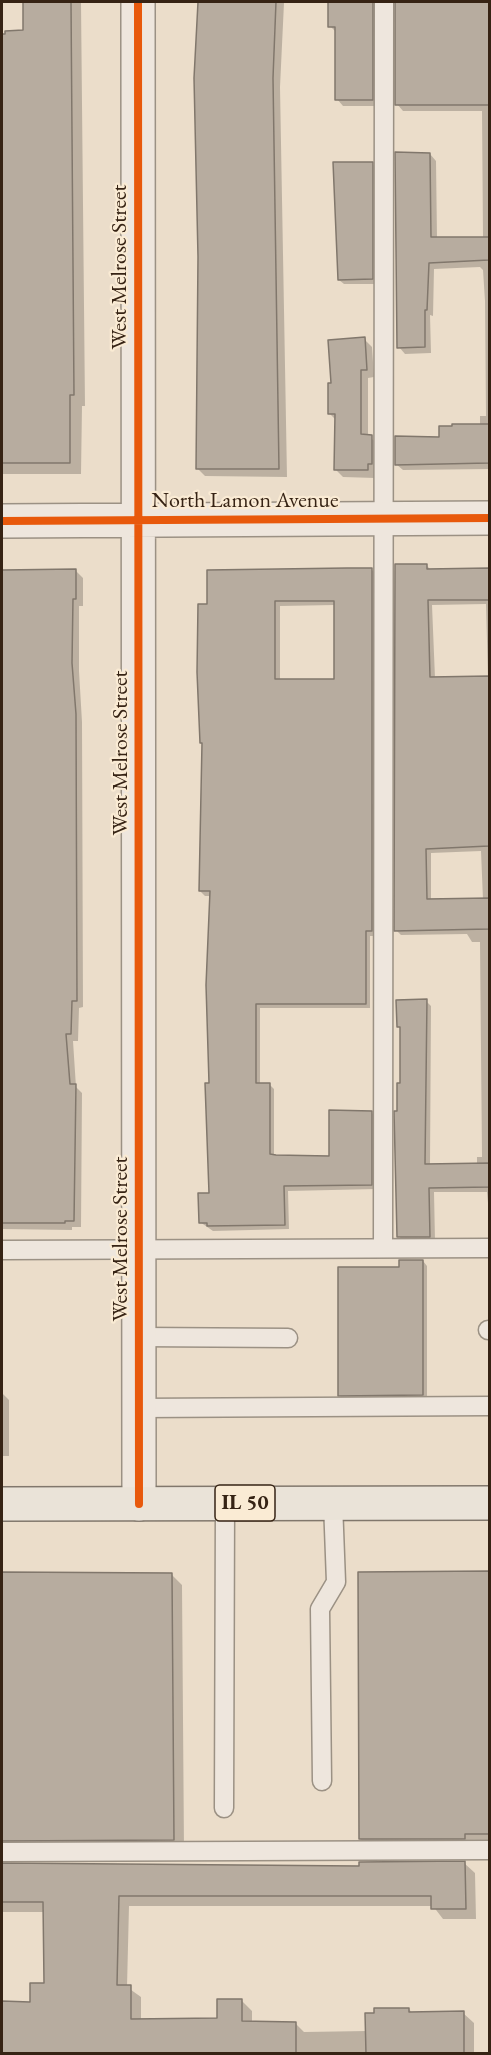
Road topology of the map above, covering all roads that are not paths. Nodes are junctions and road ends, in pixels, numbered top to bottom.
1 (138, 2) edge
2 (384, 2) edge
3 (384, 518) junction
4 (489, 518) edge
5 (139, 520) junction
6 (2, 521) edge
7 (383, 1248) junction
8 (489, 1248) edge
9 (2, 1250) edge
10 (139, 1250) junction
11 (140, 1337) junction
12 (288, 1338) dead end
13 (489, 1406) edge
14 (139, 1408) junction
15 (225, 1503) junction
16 (333, 1503) junction
17 (489, 1503) edge
18 (2, 1504) edge
19 (139, 1504) junction
20 (322, 1781) dead end
21 (224, 1808) dead end
22 (489, 1850) edge
23 (2, 1852) edge

1 - 5 street, West Melrose Street
2 - 3 lane
3 - 4 street, North Lamon Avenue
3 - 5 street, North Lamon Avenue
3 - 7 lane
5 - 6 street, North Lamon Avenue
5 - 10 street, West Melrose Street
7 - 8 lane
7 - 10 lane
9 - 10 lane
10 - 11 street, West Melrose Street
11 - 12 lane
11 - 14 street, West Melrose Street
13 - 14 lane
14 - 19 street, West Melrose Street
15 - 16 main road, IL 50
15 - 19 main road, IL 50
15 - 21 lane
16 - 17 main road, IL 50
16 - 20 lane
18 - 19 main road, IL 50
22 - 23 lane

